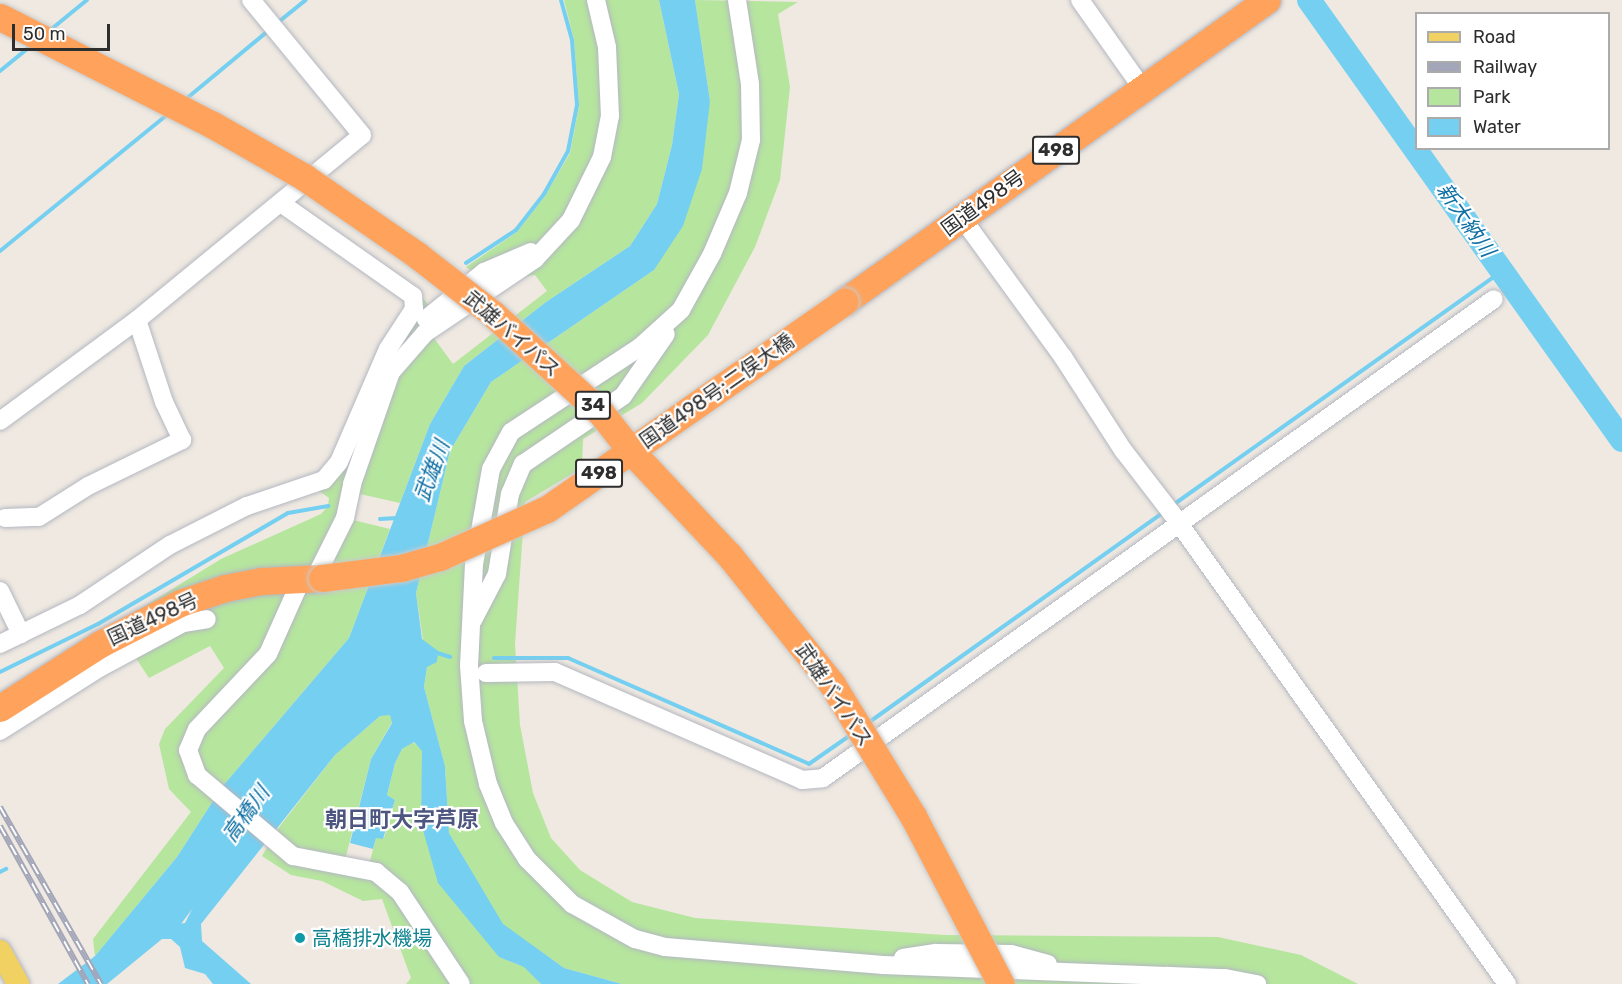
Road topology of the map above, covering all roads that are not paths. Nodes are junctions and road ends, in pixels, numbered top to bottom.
1 (251, 0) edge
2 (596, 0) edge
3 (737, 0) edge
4 (1080, 0) edge
5 (1267, 0) edge
6 (0, 17) edge
7 (1142, 88) junction
8 (282, 204) junction
9 (962, 218) junction
10 (548, 245) junction
11 (1494, 299) dead end
12 (845, 301) joint
13 (681, 310) junction
14 (137, 320) junction
15 (406, 330) junction
16 (391, 372) junction
17 (0, 421) edge
18 (631, 451) junction
19 (2, 516) edge
20 (1175, 519) junction
21 (313, 578) junction
22 (0, 591) edge
23 (207, 619) dead end
24 (471, 624) junction
25 (21, 634) junction
26 (0, 644) edge
27 (486, 673) dead end
28 (16, 705) edge
29 (0, 731) edge
30 (0, 951) edge
31 (18, 984) edge
32 (461, 984) edge
33 (1001, 984) edge
34 (1257, 984) edge
35 (1507, 984) edge

1 - 8 street
2 - 10 street
3 - 13 street
4 - 7 street
5 - 7 highway, 国道498号 / 498
6 - 18 highway, 武雄バイパス / 34, bridge
7 - 9 highway, 国道498号 / 498
8 - 14 street
8 - 15 street
9 - 12 highway, 国道498号 / 498
9 - 20 street
10 - 15 street
10 - 16 street
11 - 20 street
12 - 18 highway, 国道498号;二俣大橋 / 498, bridge
13 - 24 street
13 - 24 street
14 - 17 street
14 - 19 street
15 - 16 street
15 - 25 street
16 - 21 street
18 - 21 highway, 国道498号;二俣大橋 / 498, bridge
18 - 33 highway, 武雄バイパス / 34, bridge
20 - 27 street
20 - 35 street
21 - 28 highway, 国道498号 / 498
21 - 32 street
22 - 25 street
23 - 28 street
24 - 34 street
25 - 26 street
28 - 29 street
30 - 31 main road

